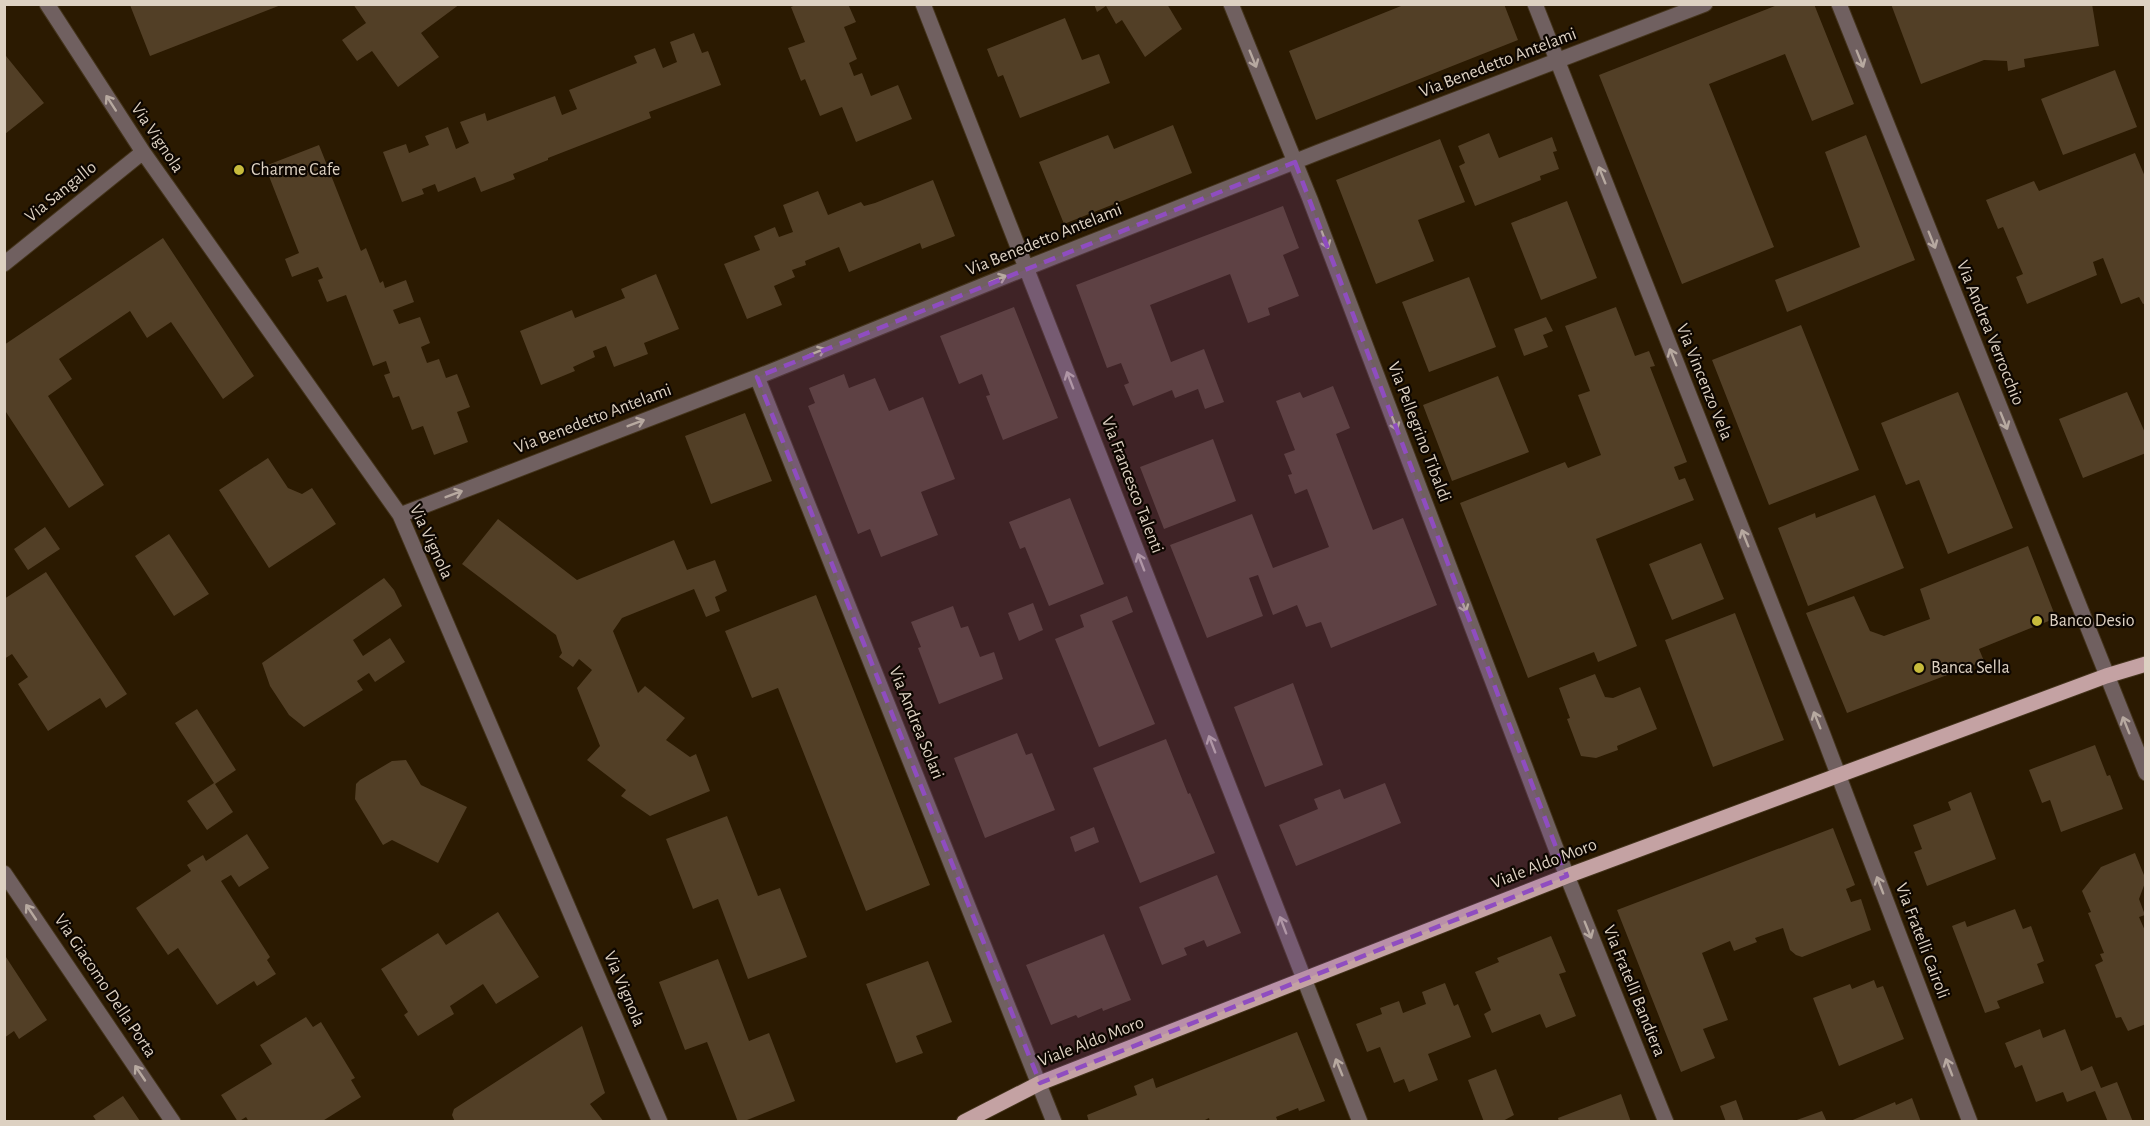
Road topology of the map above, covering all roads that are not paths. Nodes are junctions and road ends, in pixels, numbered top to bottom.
1 (47, 4) edge
2 (923, 4) edge
3 (1231, 4) edge
4 (1535, 4) edge
5 (1705, 4) edge
6 (1839, 4) edge
7 (1558, 62) junction
8 (143, 152) junction
9 (1295, 162) junction
10 (4, 264) edge
11 (1026, 267) junction
12 (758, 376) junction
13 (400, 515) junction
14 (2145, 664) edge
15 (2106, 676) junction
16 (2145, 773) edge
17 (1838, 774) junction
18 (4, 873) edge
19 (1567, 876) junction
20 (1304, 980) junction
21 (1040, 1083) junction
22 (173, 1122) edge
23 (660, 1122) edge
24 (964, 1122) edge
25 (1054, 1122) edge
26 (1360, 1122) edge
27 (1666, 1122) edge
28 (1970, 1122) edge

8 -> 1 street, Via Vignola
2 - 11 street, Via Francesco Talenti
3 -> 9 street, Via Pellegrino Tibaldi
4 - 7 street, Via Vincenzo Vela
5 - 7 street, Via Benedetto Antelami
6 -> 15 street, Via Andrea Verrocchio
7 - 9 street, Via Benedetto Antelami
17 -> 7 street, Via Vincenzo Vela
8 - 10 street, Via Sangallo
8 - 13 street, Via Vignola
9 - 11 street, Via Benedetto Antelami
9 -> 19 street, Via Pellegrino Tibaldi
12 -> 11 street, Via Benedetto Antelami
20 -> 11 street, Via Francesco Talenti
13 -> 12 street, Via Benedetto Antelami
12 - 21 street, Via Andrea Solari
13 - 23 street, Via Vignola
14 - 15 main road, Viale Aldo Moro
16 -> 15 street, Via Andrea Verrocchio
15 - 17 main road, Viale Aldo Moro
17 - 19 main road, Viale Aldo Moro
28 -> 17 street, Via Fratelli Cairoli
22 -> 18 street, Via Giacomo Della Porta
19 - 20 main road, Viale Aldo Moro
19 -> 27 street, Via Fratelli Bandiera
20 - 21 main road, Viale Aldo Moro
26 -> 20 street, Via Francesco Talenti
21 - 24 main road, Viale Aldo Moro
21 - 25 street, Via Andrea Solari

